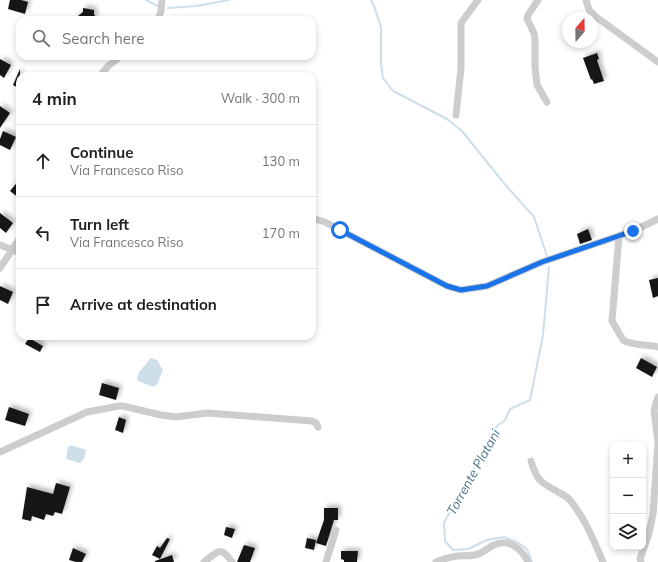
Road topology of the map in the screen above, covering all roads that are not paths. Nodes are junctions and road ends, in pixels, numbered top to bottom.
1 (162, 0) edge
2 (478, 0) edge
3 (538, 0) edge
4 (586, 0) edge
5 (159, 16) edge
6 (116, 60) edge
7 (658, 62) edge
8 (103, 72) edge
9 (547, 102) dead end
10 (456, 115) dead end
11 (316, 219) edge
12 (658, 219) edge
13 (619, 236) junction
14 (16, 244) edge
15 (0, 245) edge
16 (12, 250) junction
17 (16, 252) edge
18 (0, 268) edge
19 (658, 347) edge
20 (658, 397) edge
21 (318, 427) dead end
22 (0, 452) edge
23 (530, 461) dead end
24 (336, 530) dead end
25 (204, 562) edge
26 (232, 562) edge
27 (326, 562) edge
28 (436, 562) edge
29 (528, 562) edge
30 (603, 562) edge
31 (641, 562) edge

1 - 5 street
2 - 10 street
3 - 9 street
4 - 7 street
6 - 8 street
11 - 13 street
12 - 13 street
13 - 19 street
14 - 16 street
15 - 16 street
16 - 17 street
16 - 18 street
20 - 31 street
21 - 22 street
23 - 30 street
24 - 27 street
25 - 26 street
28 - 29 street

